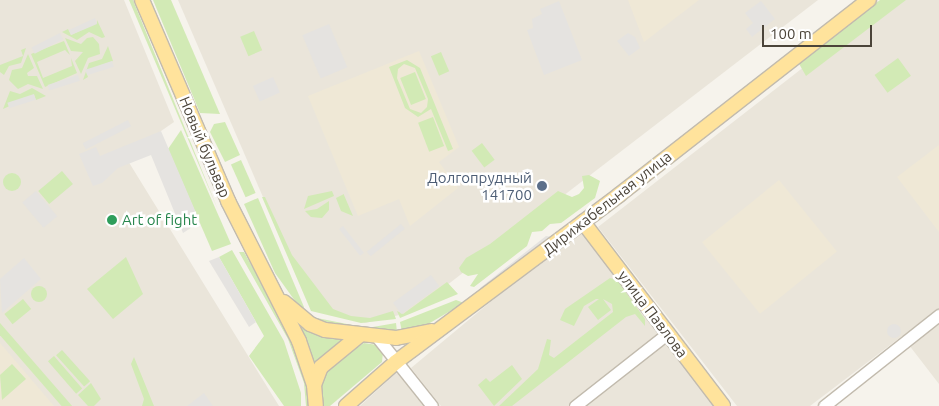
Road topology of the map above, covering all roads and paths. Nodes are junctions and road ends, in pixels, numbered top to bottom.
1 (142, 0) edge
2 (869, 0) edge
3 (583, 222) junction
4 (276, 292) junction
5 (939, 315) edge
6 (448, 323) junction
7 (668, 333) junction
8 (360, 335) junction
9 (377, 336) junction
10 (396, 362) junction
11 (314, 385) junction
12 (316, 406) edge
13 (346, 406) edge
14 (432, 406) edge
15 (575, 406) edge
16 (723, 406) edge
17 (824, 406) edge

1 - 4 main road, Новый бульвар
2 - 3 main road, Дирижабельная улица
3 - 6 main road, Дирижабельная улица
3 - 7 main road, улица Павлова
4 - 8 main road, Новый бульвар
4 - 11 main road, Новый бульвар
5 - 17 street
6 - 9 main road, Новый бульвар
6 - 10 main road, Дирижабельная улица
7 - 15 street
7 - 16 main road, улица Павлова
8 - 9 main road, Новый бульвар
8 - 11 main road
9 - 10 street
10 - 13 main road, Дирижабельная улица
10 - 14 street
11 - 12 main road, Новый бульвар

